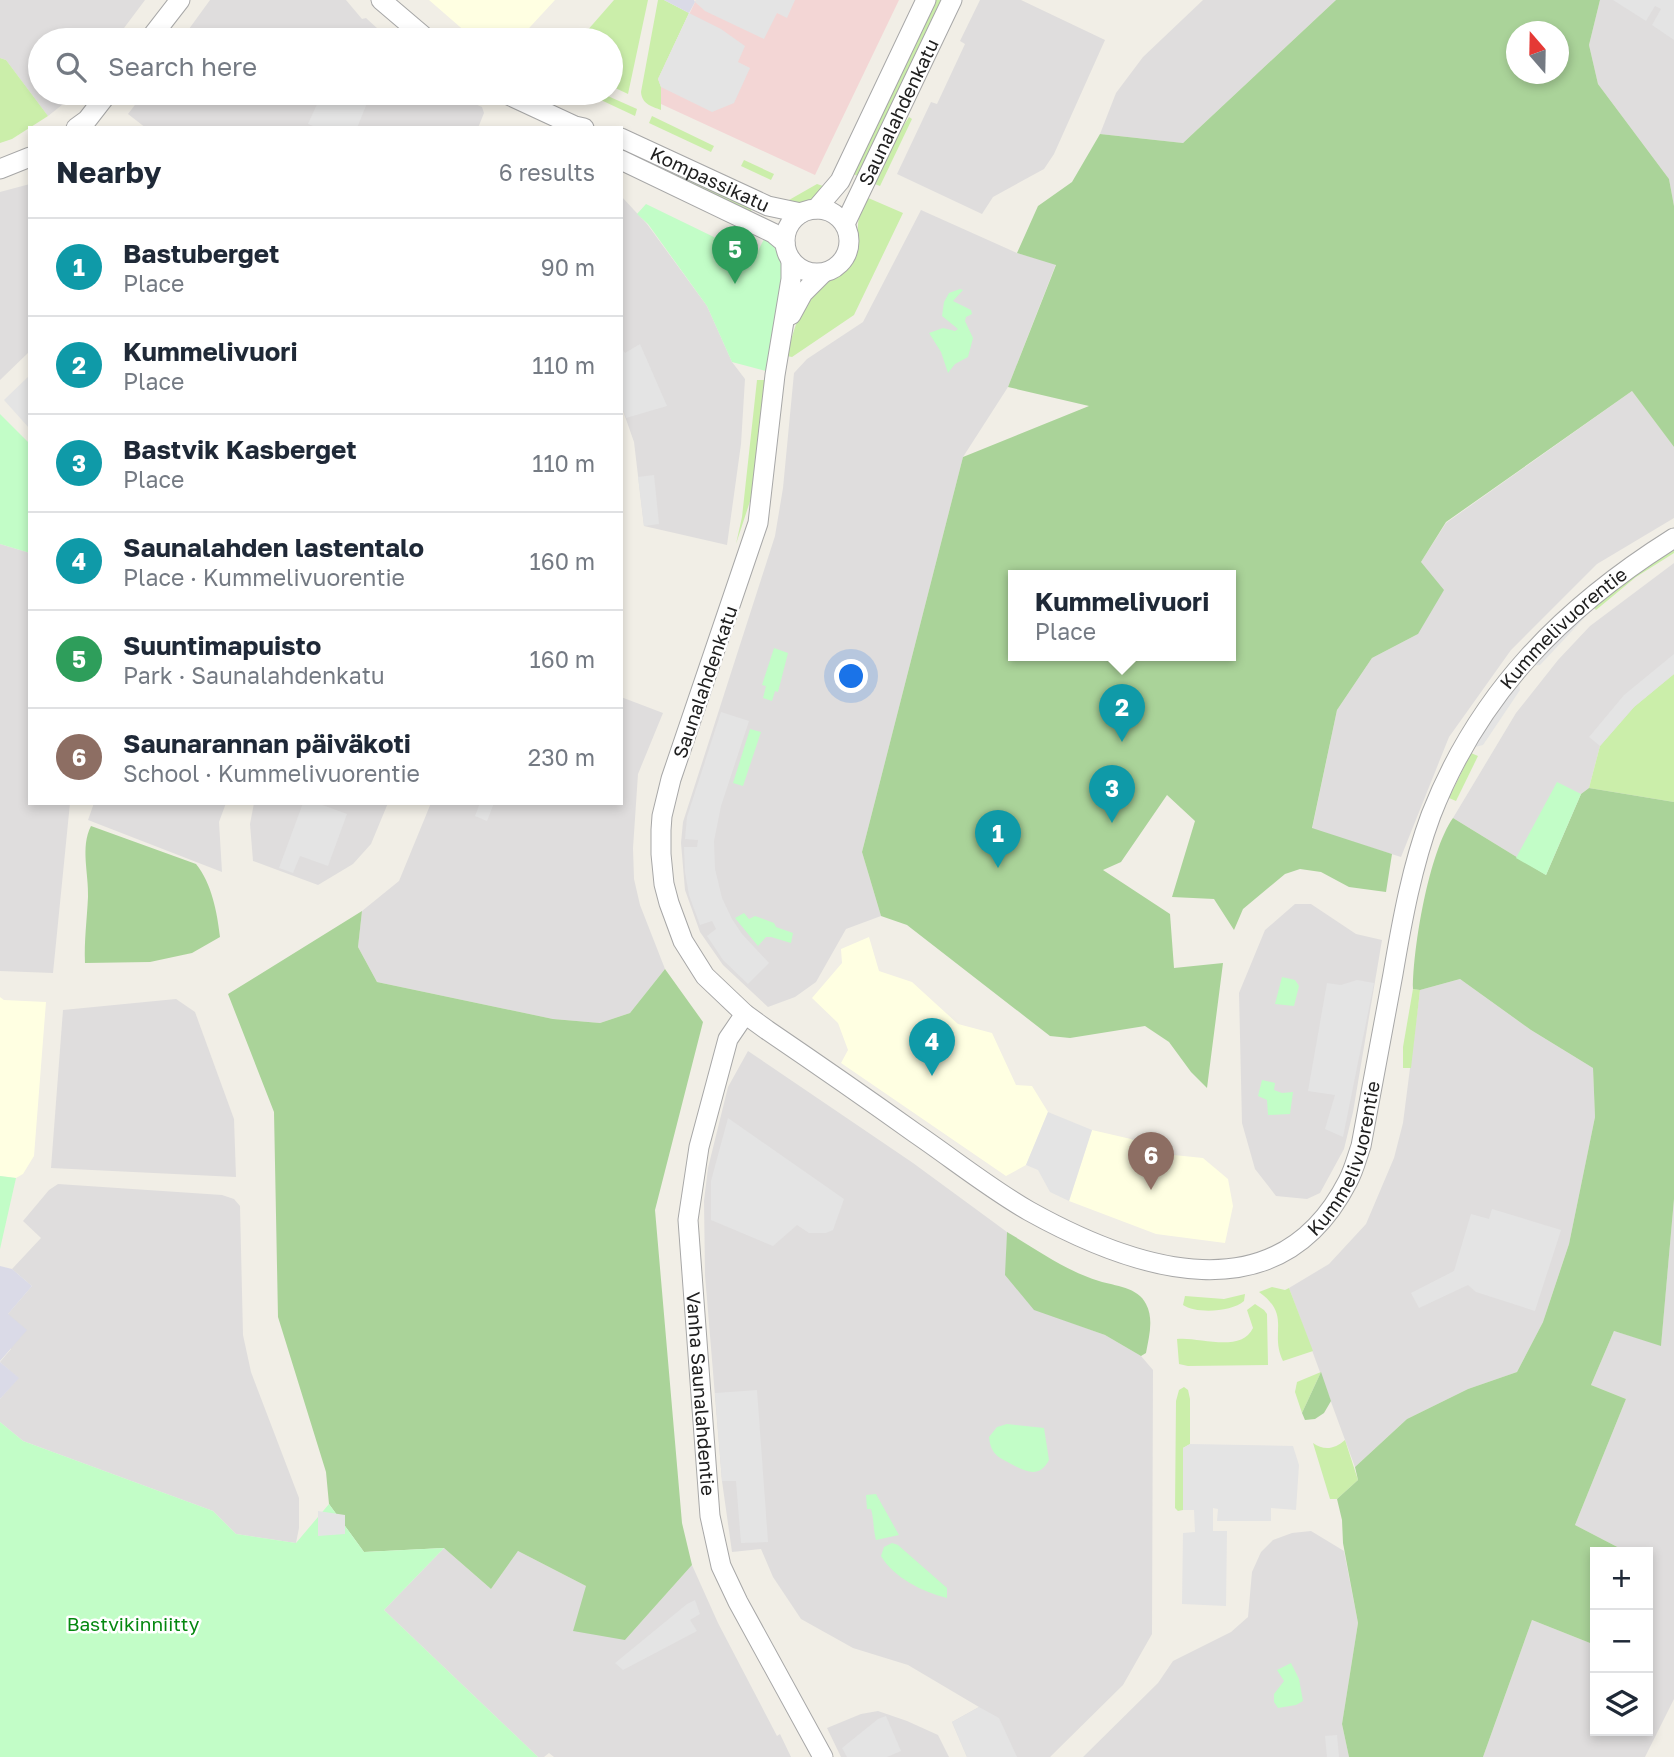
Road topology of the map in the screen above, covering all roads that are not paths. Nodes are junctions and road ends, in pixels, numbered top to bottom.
1 (180, 0) edge
2 (380, 0) edge
3 (926, 0) edge
4 (952, 0) edge
5 (158, 28) edge
6 (414, 28) edge
7 (99, 105) edge
8 (530, 105) edge
9 (79, 126) edge
10 (577, 126) edge
11 (623, 139) edge
12 (28, 158) edge
13 (623, 161) edge
14 (0, 169) edge
15 (809, 211) junction
16 (845, 224) junction
17 (788, 252) junction
18 (822, 274) junction
19 (783, 328) junction
20 (1674, 538) edge
21 (745, 1014) junction
22 (822, 1757) edge

1 - 5 street
2 - 6 street
3 - 15 street, Saunalahdenkatu
4 - 16 street, Saunalahdenkatu
7 - 9 street
8 - 10 street
11 - 15 street, Kompassikatu
12 - 14 street
13 - 17 street, Kompassikatu
15 - 16 street
15 - 17 street
16 - 18 street
17 - 18 street
17 - 19 street, Saunalahdenkatu
18 - 19 street, Saunalahdenkatu
19 - 21 street, Saunalahdenkatu
20 - 21 street, Kummelivuorentie
21 - 22 street, Vanha Saunalahdentie

